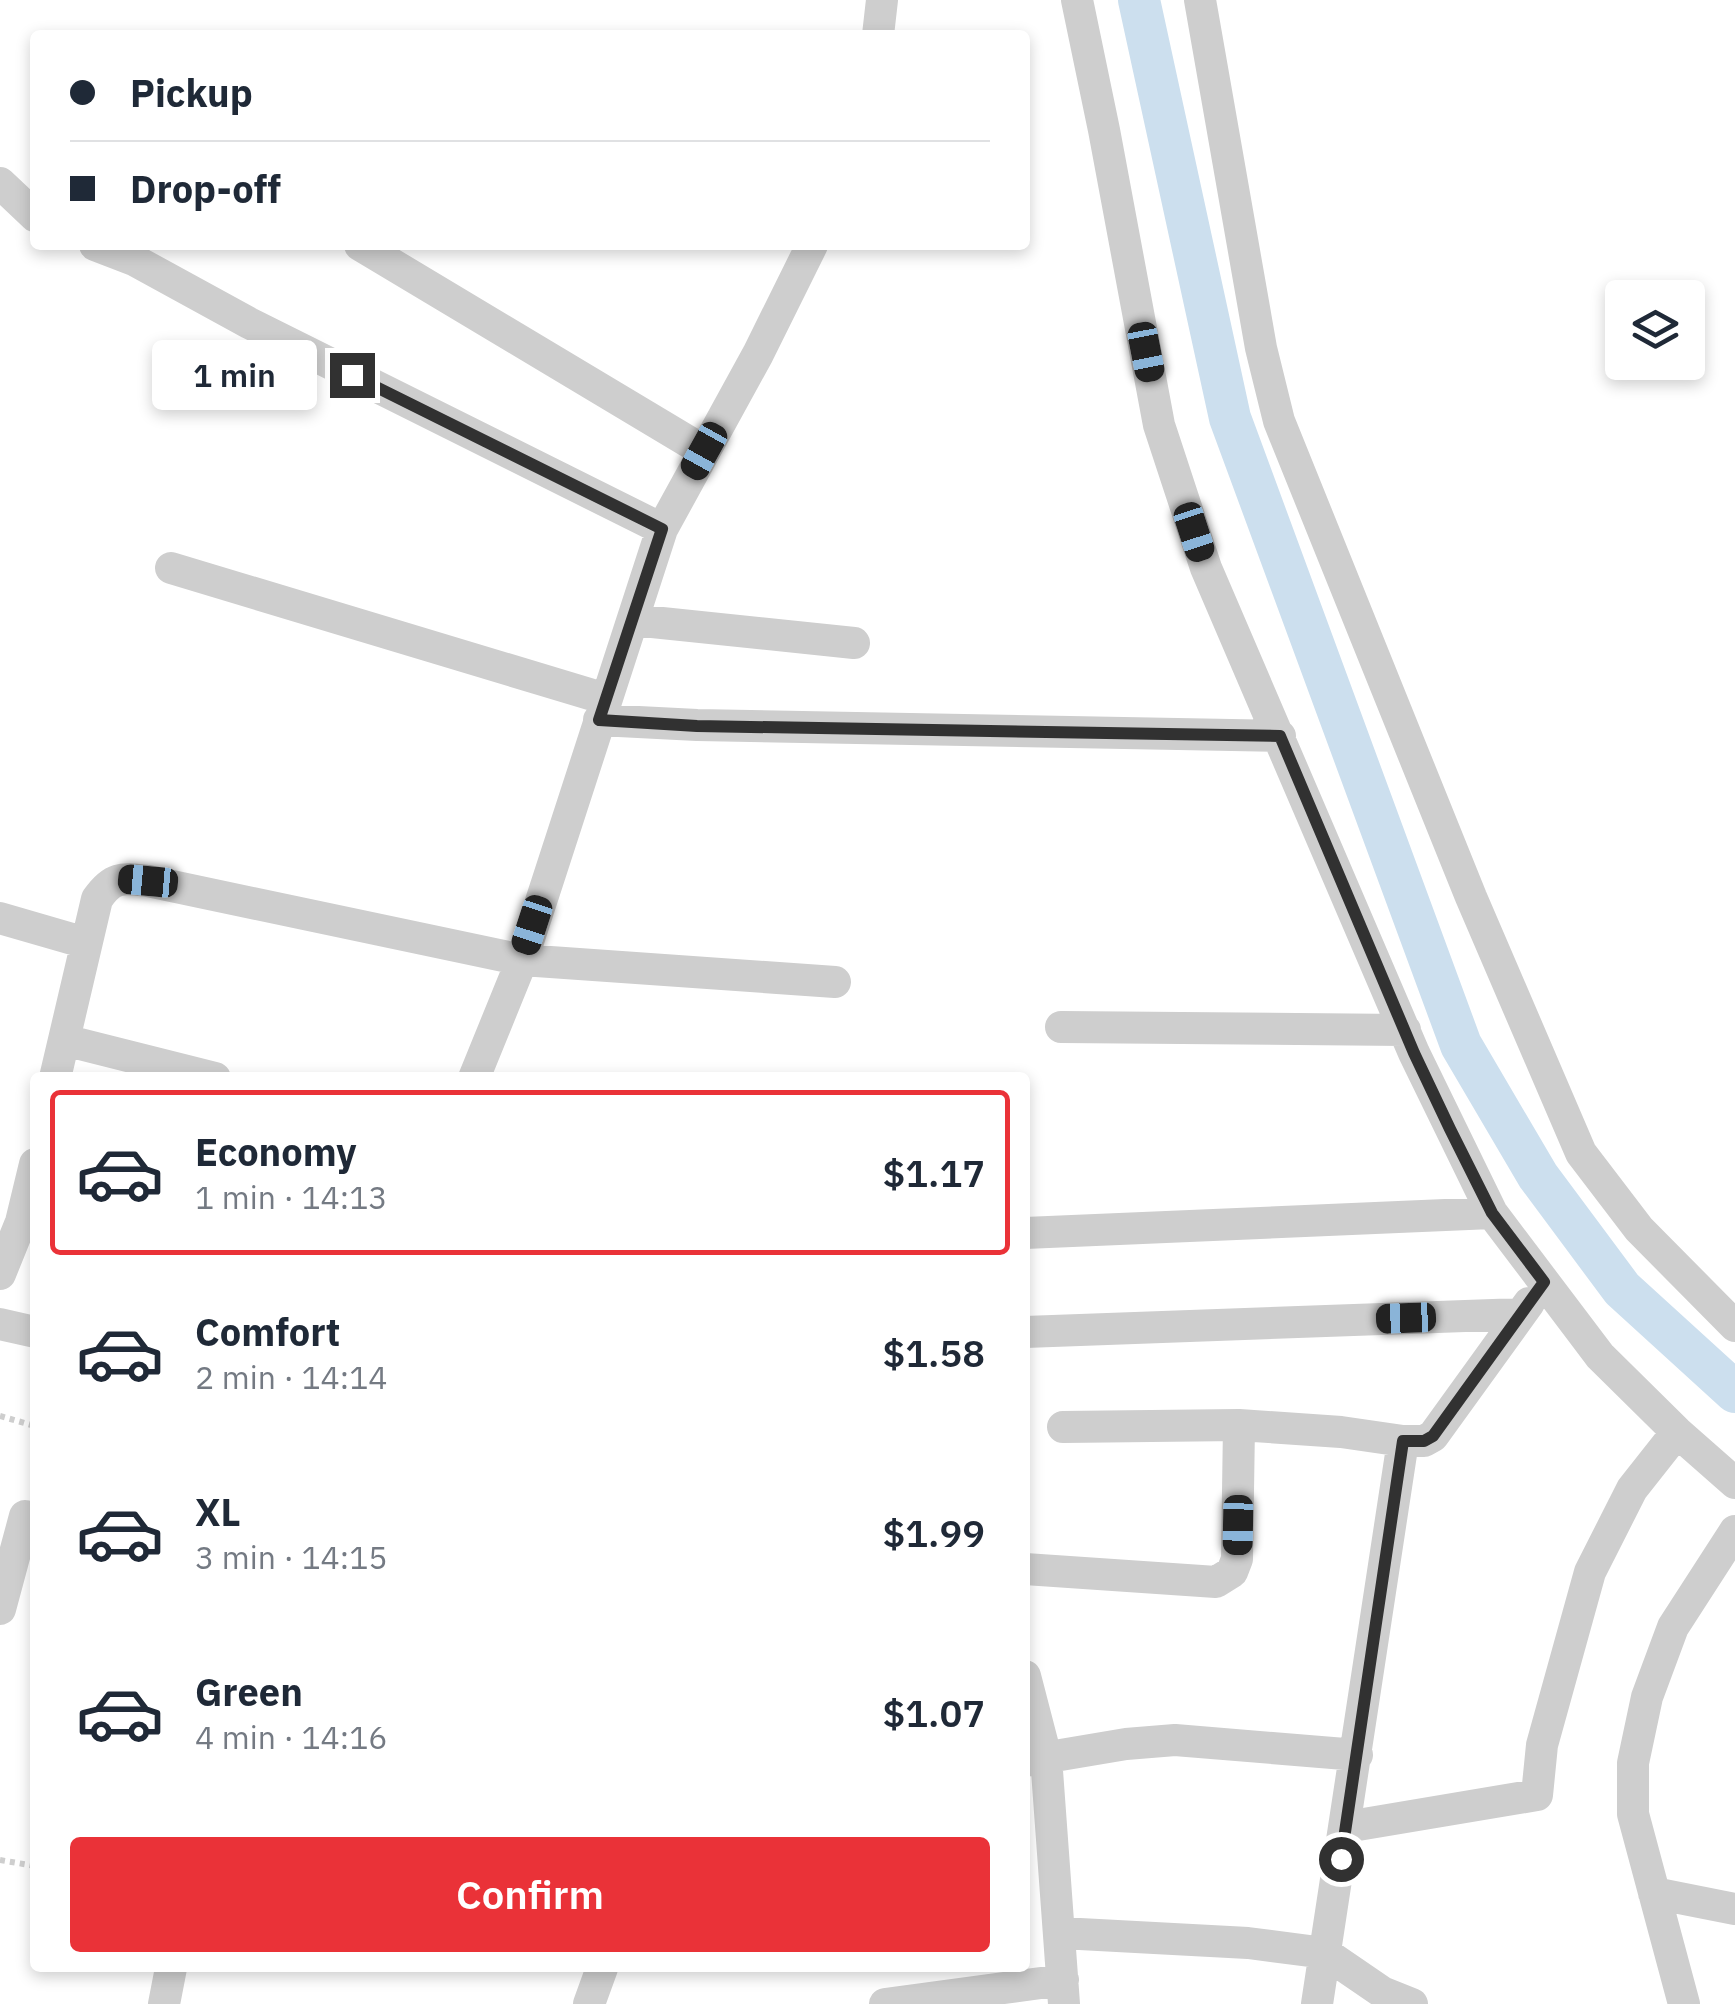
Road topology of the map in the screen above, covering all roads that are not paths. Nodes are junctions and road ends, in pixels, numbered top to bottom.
1 (882, 0) edge
2 (1076, 0) edge
3 (1200, 0) edge
4 (879, 30) edge
5 (0, 183) edge
6 (30, 211) edge
7 (109, 250) edge
8 (368, 250) edge
9 (810, 250) edge
10 (704, 451) junction
11 (662, 529) junction
12 (171, 568) dead end
13 (633, 620) junction
14 (854, 644) dead end
15 (603, 709) junction
16 (1280, 736) junction
17 (0, 918) edge
18 (86, 943) junction
19 (522, 960) junction
20 (835, 982) dead end
21 (1060, 1027) dead end
22 (1404, 1030) junction
23 (64, 1040) junction
24 (56, 1072) edge
25 (190, 1072) edge
26 (476, 1072) edge
27 (24, 1198) edge
28 (1492, 1213) junction
29 (1030, 1233) edge
30 (0, 1274) edge
31 (1544, 1282) junction
32 (1521, 1314) junction
33 (0, 1324) edge
34 (1735, 1326) edge
35 (30, 1331) edge
36 (1030, 1332) edge
37 (1239, 1424) junction
38 (1062, 1427) dead end
39 (1677, 1432) junction
40 (1403, 1441) junction
41 (1735, 1482) edge
42 (20, 1515) edge
43 (1735, 1531) edge
44 (1030, 1570) edge
45 (0, 1609) edge
46 (1030, 1714) edge
47 (1357, 1755) junction
48 (1036, 1759) edge
49 (1346, 1827) junction
50 (1654, 1893) junction
51 (1735, 1909) edge
52 (1061, 1933) junction
53 (1325, 1954) junction
54 (170, 1972) edge
55 (601, 1972) edge
56 (1064, 1992) edge
57 (164, 2004) edge
58 (589, 2004) edge
59 (885, 2004) edge
60 (1316, 2004) edge
61 (1412, 2004) edge
62 (1684, 2004) edge

1 - 4 street
2 - 16 street
3 - 34 street
5 - 6 street
7 - 11 street
8 - 10 street
9 - 10 street
10 - 11 street
11 - 13 street
12 - 15 street
13 - 14 street
13 - 15 street
15 - 16 street
15 - 19 street
16 - 22 street
17 - 18 street
18 - 19 street
18 - 23 street
19 - 20 street
19 - 26 street
21 - 22 street
22 - 28 street
23 - 24 street
23 - 25 street
27 - 30 street
28 - 29 street
28 - 31 street
31 - 32 street
31 - 39 street
32 - 36 street
32 - 40 street
33 - 35 street
37 - 38 street
37 - 40 street
37 - 44 street
39 - 41 street
39 - 49 street
40 - 47 street
42 - 45 street
43 - 50 street
46 - 48 street
47 - 48 street
47 - 49 street
48 - 52 street
49 - 53 street
50 - 51 street
50 - 62 street
52 - 53 street
52 - 56 street
53 - 60 street
53 - 61 street
54 - 57 street
55 - 58 street
56 - 59 street

